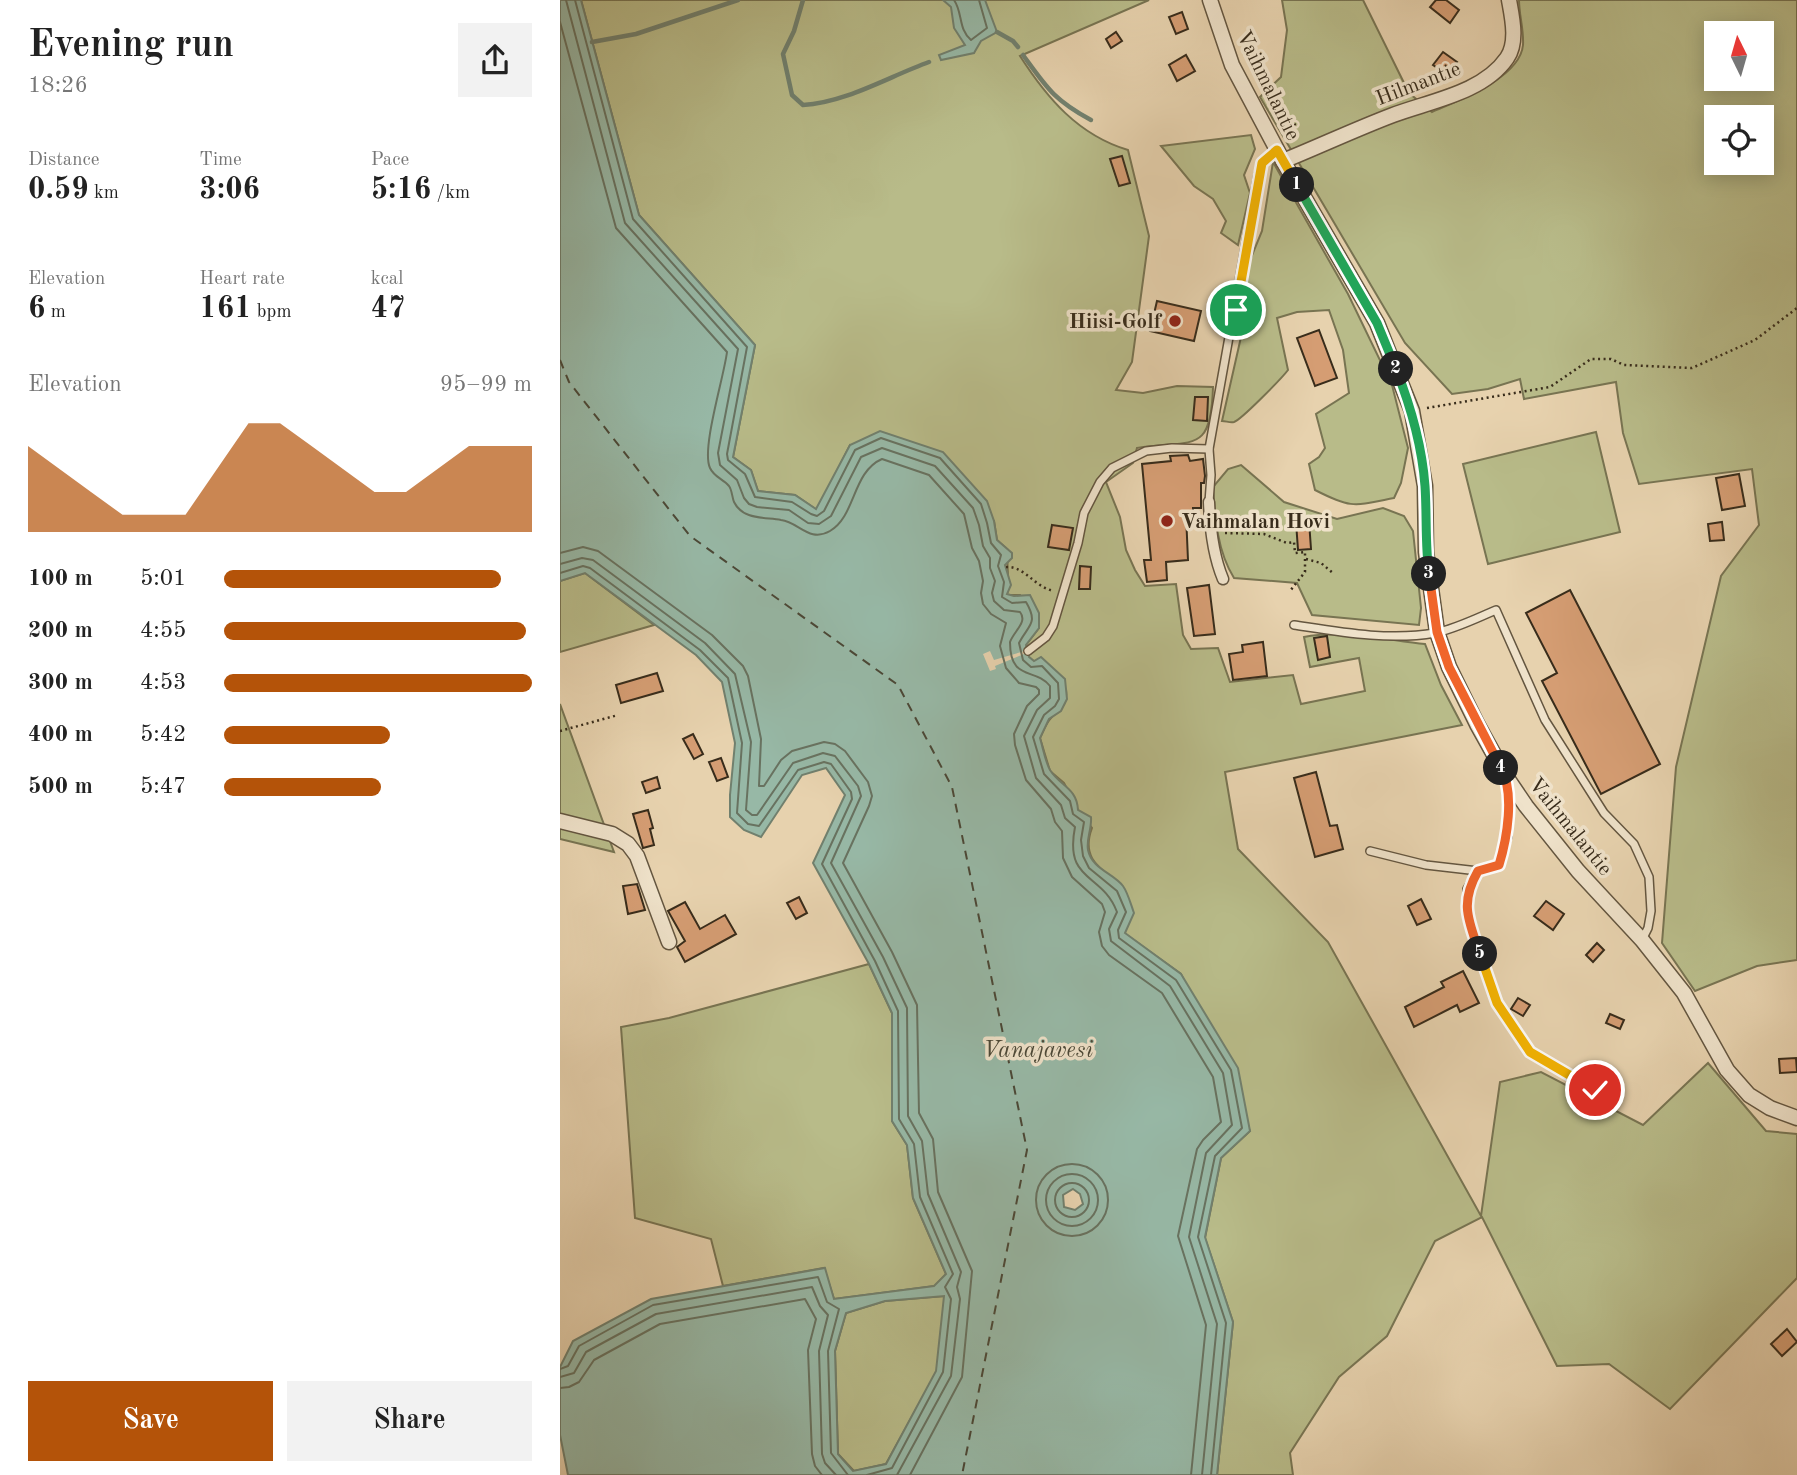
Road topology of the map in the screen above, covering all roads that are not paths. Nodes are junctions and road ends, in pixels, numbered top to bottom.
1 (1210, 0) edge
2 (1508, 0) edge
3 (1280, 156) junction
4 (1209, 449) junction
5 (1209, 502) joint
6 (1223, 579) dead end
7 (1294, 625) dead end
8 (1437, 632) junction
9 (1028, 651) dead end
10 (1507, 778) junction
11 (560, 821) edge
12 (1370, 851) dead end
13 (1478, 871) junction
14 (1642, 940) junction
15 (669, 942) dead end
16 (1595, 1090) dead end
17 (1797, 1118) edge

1 - 3 street, Vaihmalantie
2 - 3 street, Hilmantie
3 - 4 lane
3 - 8 street, Vaihmalantie
4 - 5 lane
4 - 9 lane
5 - 6 street
7 - 8 lane
8 - 10 street, Vaihmalantie
8 - 14 lane
10 - 13 lane
10 - 14 street, Vaihmalantie
11 - 15 street
12 - 13 lane
13 - 16 lane
14 - 17 street, Vaihmalantie

